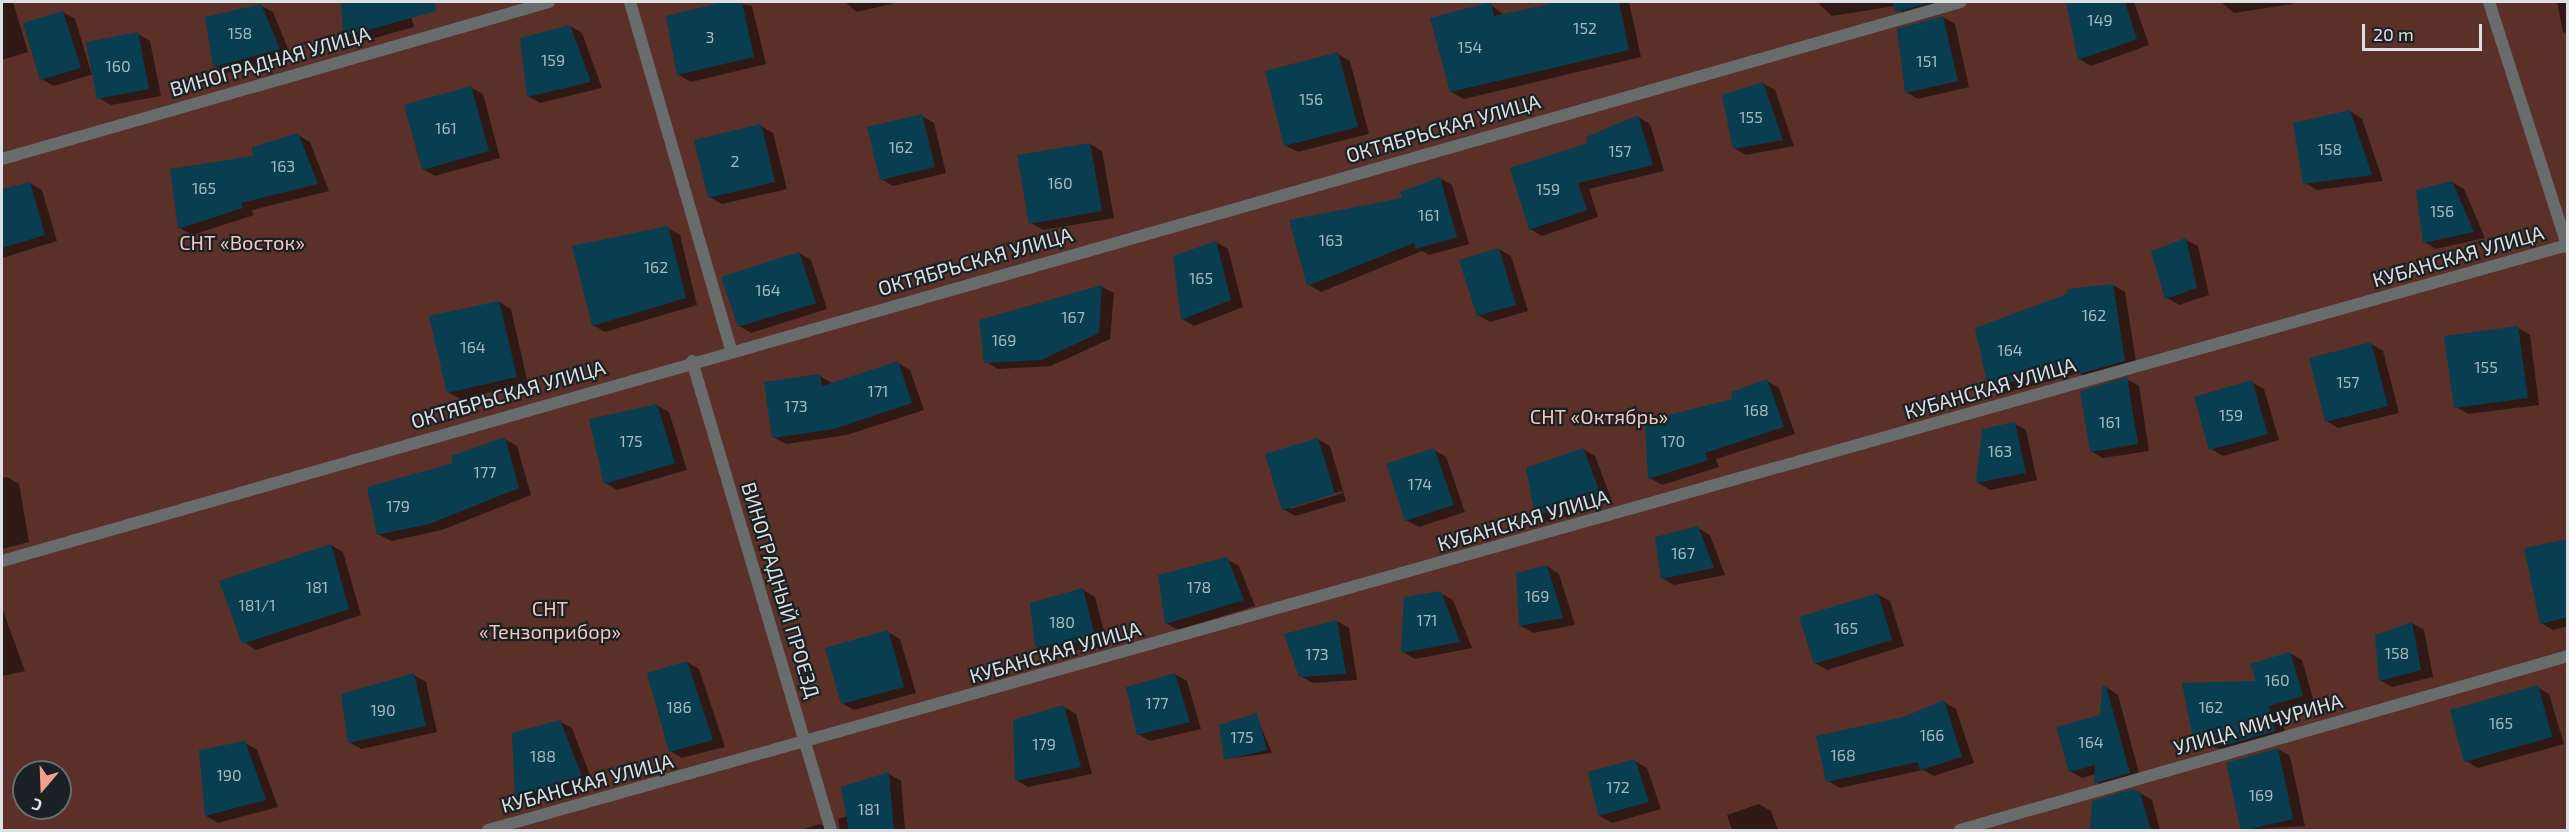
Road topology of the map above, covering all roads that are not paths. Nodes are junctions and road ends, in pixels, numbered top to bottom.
1 (549, 2) edge
2 (630, 2) edge
3 (1961, 2) edge
4 (2489, 2) edge
5 (2, 159) edge
6 (2567, 246) edge
7 (731, 350) junction
8 (692, 361) junction
9 (2, 561) edge
10 (2568, 656) edge
11 (807, 742) junction
12 (488, 831) edge
13 (831, 831) edge
14 (1960, 831) edge

1 - 5 street, ВИНОГРАДНАЯ УЛИЦА
2 - 7 street
3 - 7 street, ОКТЯБРЬСКАЯ УЛИЦА
4 - 6 street
6 - 11 street, КУБАНСКАЯ УЛИЦА
7 - 8 street, ОКТЯБРЬСКАЯ УЛИЦА
8 - 9 street, ОКТЯБРЬСКАЯ УЛИЦА
8 - 11 street, ВИНОГРАДНЫЙ ПРОЕЗД
10 - 14 street, УЛИЦА МИЧУРИНА
11 - 12 street, КУБАНСКАЯ УЛИЦА
11 - 13 street, ВИНОГРАДНЫЙ ПРОЕЗД

